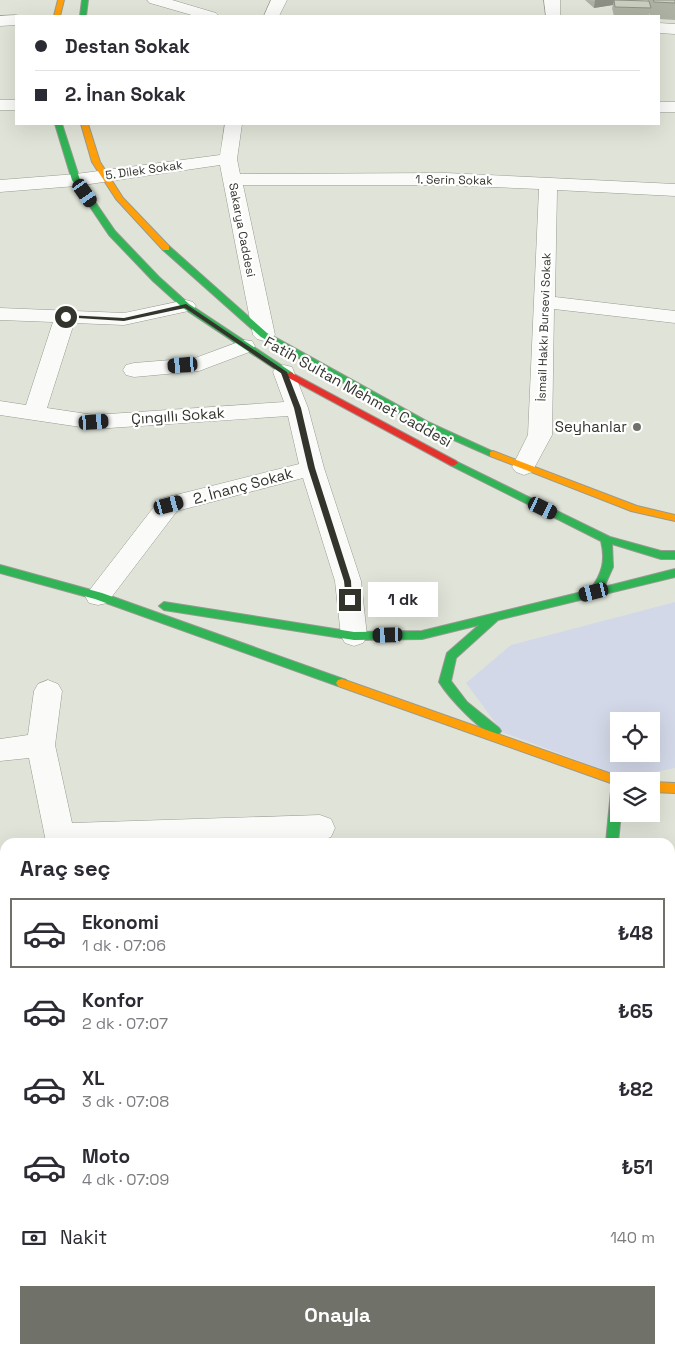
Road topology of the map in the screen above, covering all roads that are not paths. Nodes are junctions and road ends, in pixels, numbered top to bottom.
1 (61, 0) edge
2 (85, 0) edge
3 (156, 0) edge
4 (278, 0) edge
5 (552, 0) edge
6 (58, 15) edge
7 (83, 15) edge
8 (208, 15) edge
9 (272, 15) edge
10 (554, 15) edge
11 (15, 20) edge
12 (0, 21) edge
13 (660, 28) edge
14 (675, 29) edge
15 (0, 104) edge
16 (15, 104) edge
17 (660, 107) edge
18 (675, 107) edge
19 (58, 125) edge
20 (84, 125) edge
21 (233, 125) edge
22 (228, 159) junction
23 (103, 175) junction
24 (76, 180) junction
25 (232, 180) junction
26 (548, 183) junction
27 (0, 186) edge
28 (675, 190) edge
29 (544, 302) junction
30 (186, 306) junction
31 (0, 314) edge
32 (66, 317) junction
33 (675, 318) edge
34 (264, 335) junction
35 (244, 346) junction
36 (134, 370) dead end
37 (284, 372) junction
38 (0, 408) edge
39 (297, 408) junction
40 (34, 414) junction
41 (524, 467) junction
42 (312, 468) junction
43 (675, 518) edge
44 (606, 539) junction
45 (675, 555) edge
46 (0, 569) edge
47 (675, 573) edge
48 (594, 592) junction
49 (98, 596) junction
50 (497, 616) junction
51 (354, 636) junction
52 (48, 691) dead end
53 (511, 744) junction
54 (41, 745) junction
55 (0, 750) edge
56 (610, 778) edge
57 (660, 787) edge
58 (675, 788) edge
59 (614, 822) edge
60 (320, 828) dead end
61 (60, 838) edge
62 (84, 838) edge
63 (612, 838) edge

1 - 6 main road
2 - 7 main road
3 - 8 street
4 - 9 street
5 - 10 street
11 - 12 street
13 - 14 street
15 - 16 street
17 - 18 street
19 - 24 main road, Fatih Sultan Mehmet Caddesi
20 - 23 main road, Fatih Sultan Mehmet Caddesi
21 - 22 street, Sakarya Caddesi
22 - 23 street, 5. Dilek Sokak
22 - 25 street, Sakarya Caddesi
23 - 24 street, 5. Dilek Sokak
23 - 34 main road, Fatih Sultan Mehmet Caddesi
24 - 27 street, 5. Dilek Sokak
24 - 30 main road, Fatih Sultan Mehmet Caddesi
25 - 26 street, 1. Serin Sokak
25 - 34 street, Sakarya Caddesi
26 - 28 street, 1. Serin Sokak
26 - 29 street, İsmail Hakkı Bursevi Sokak
29 - 33 street
29 - 41 street, İsmail Hakkı Bursevi Sokak
30 - 32 street
30 - 35 main road, Fatih Sultan Mehmet Caddesi
31 - 32 street
32 - 40 street
34 - 41 main road, Fatih Sultan Mehmet Caddesi
35 - 36 street
35 - 37 main road, Fatih Sultan Mehmet Caddesi
37 - 39 street
37 - 44 main road, Fatih Sultan Mehmet Caddesi
38 - 40 street, Çıngıllı Sokak
39 - 40 street, Çıngıllı Sokak
39 - 42 street
41 - 43 main road, Fatih Sultan Mehmet Caddesi
42 - 49 street, 2. İnanç Sokak
42 - 51 street
44 - 45 main road, Fatih Sultan Mehmet Caddesi
44 - 48 main road
46 - 49 main road
47 - 48 main road
48 - 50 main road
49 - 51 main road
49 - 53 main road
50 - 51 main road
50 - 53 main road
52 - 54 street
53 - 56 main road
54 - 55 street
54 - 61 street
57 - 58 main road
59 - 63 main road
60 - 62 street

